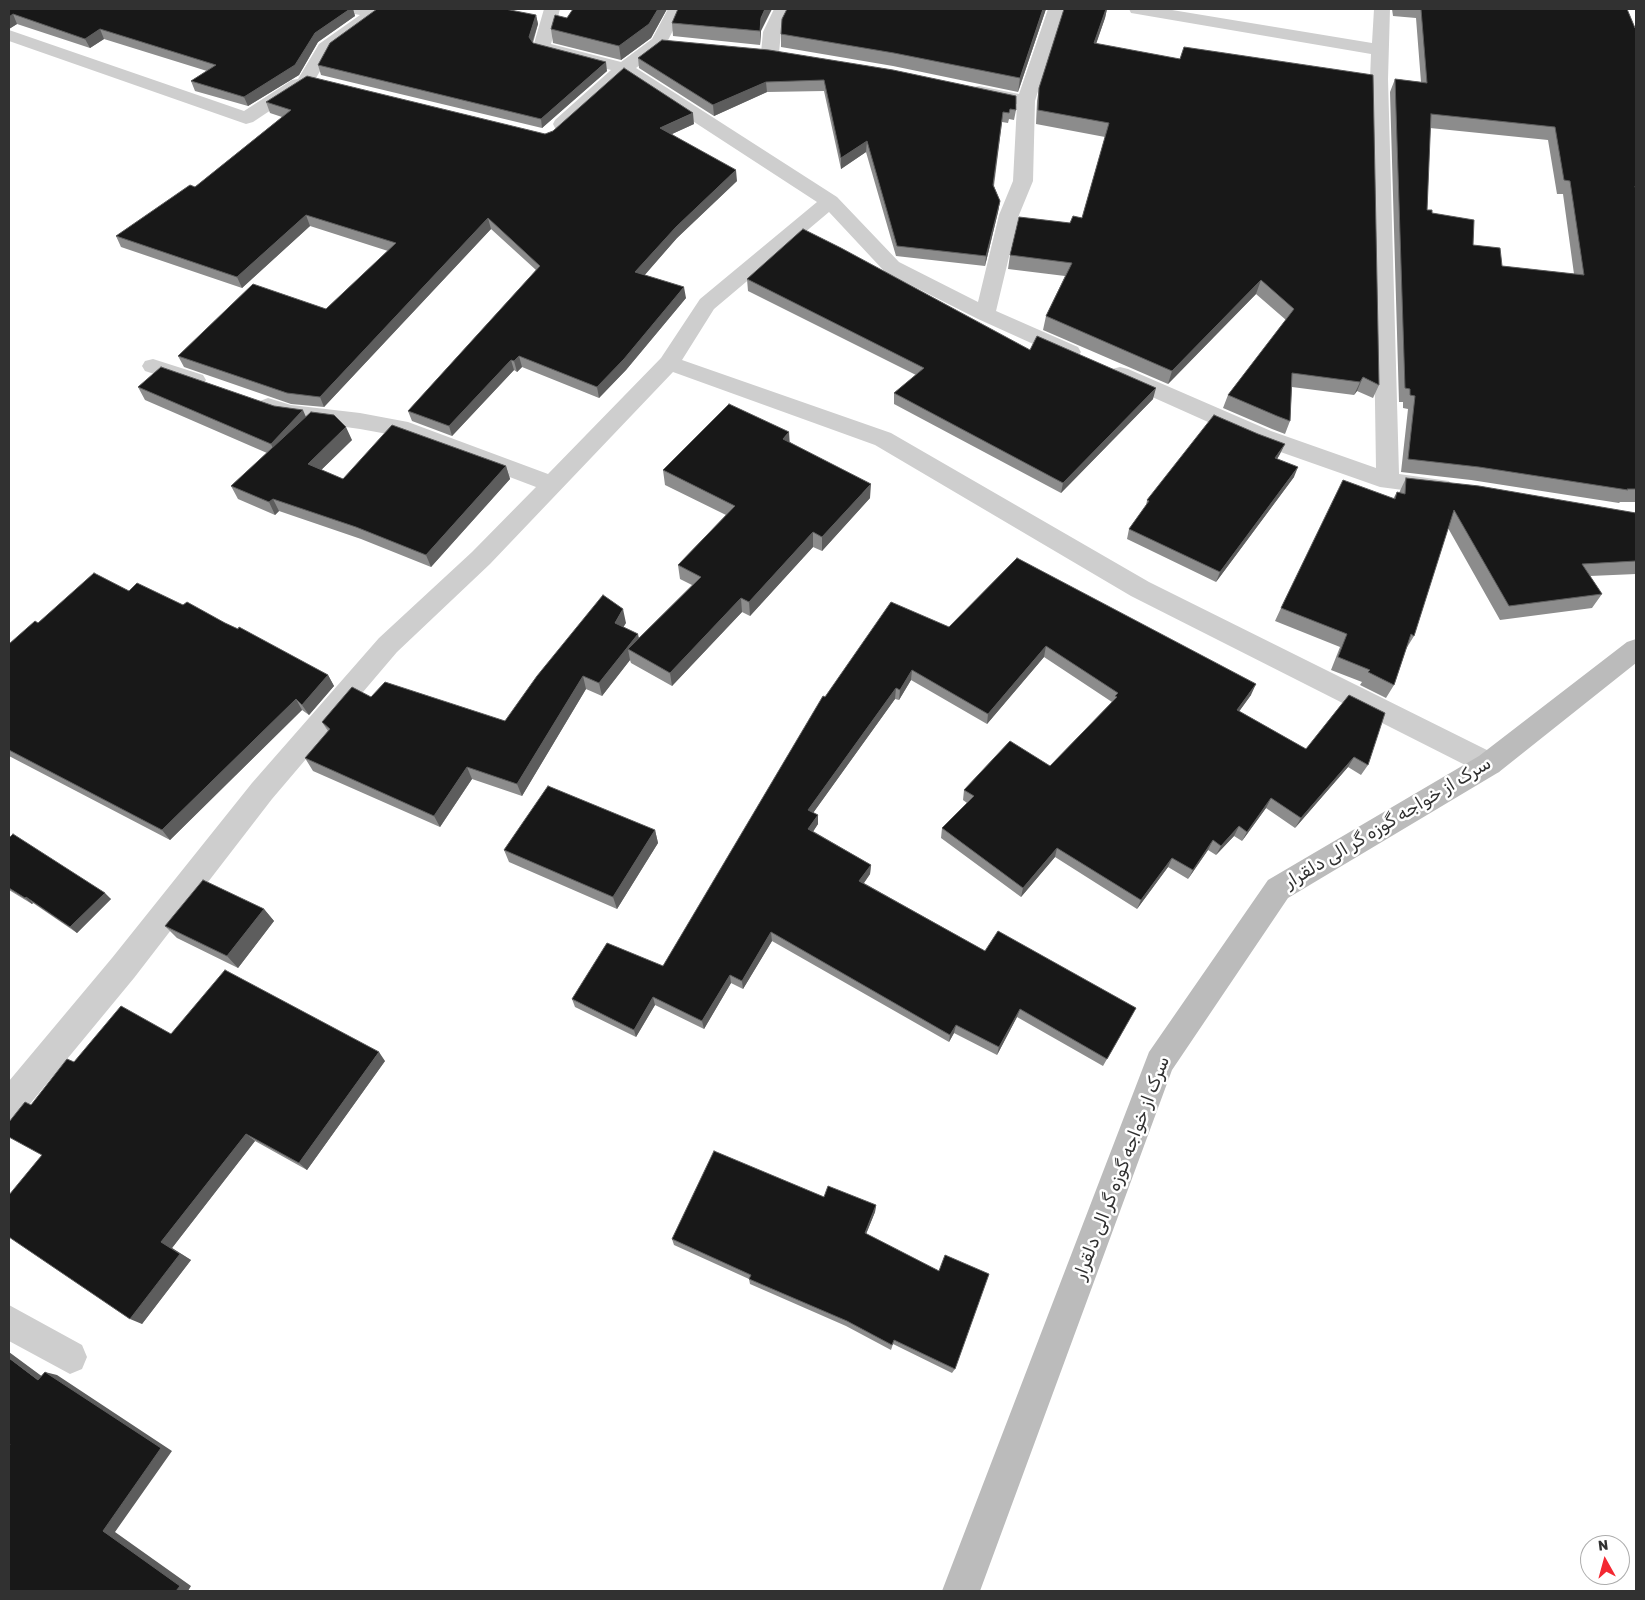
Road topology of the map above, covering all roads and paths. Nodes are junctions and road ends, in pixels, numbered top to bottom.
1 (356, 9) edge
2 (552, 9) edge
3 (676, 9) edge
4 (782, 9) edge
5 (1056, 9) edge
6 (1138, 9) edge
7 (1382, 9) edge
8 (9, 35) edge
9 (659, 42) junction
10 (678, 44) edge
11 (1381, 50) junction
12 (752, 51) edge
13 (770, 53) junction
14 (789, 56) edge
15 (624, 68) junction
16 (307, 79) junction
17 (326, 84) edge
18 (960, 87) edge
19 (1026, 101) junction
20 (547, 137) edge
21 (830, 201) junction
22 (985, 314) junction
23 (669, 362) junction
24 (153, 366) dead end
25 (216, 388) edge
26 (252, 400) edge
27 (1388, 481) junction
28 (552, 484) junction
29 (1461, 489) edge
30 (1636, 649) edge
31 (1489, 764) junction
32 (9, 1105) edge
33 (9, 1322) edge
34 (70, 1357) dead end
35 (961, 1591) edge

1 - 16 street
2 - 15 street
3 - 9 street
4 - 13 street
5 - 19 street
6 - 11 street
7 - 11 street
8 - 16 street
9 - 10 street
9 - 15 street
11 - 27 street
12 - 13 street
13 - 14 street
15 - 20 street
15 - 21 street
16 - 17 street
18 - 19 street
19 - 22 street
21 - 22 street
21 - 23 street
22 - 27 street
23 - 28 street
23 - 31 street
24 - 25 street
26 - 28 street
27 - 29 street
28 - 32 street
30 - 31 street, سرک از خواجه گوزه گر الی دلقرار
31 - 35 street, سرک از خواجه گوزه گر الی دلقرار
33 - 34 street

